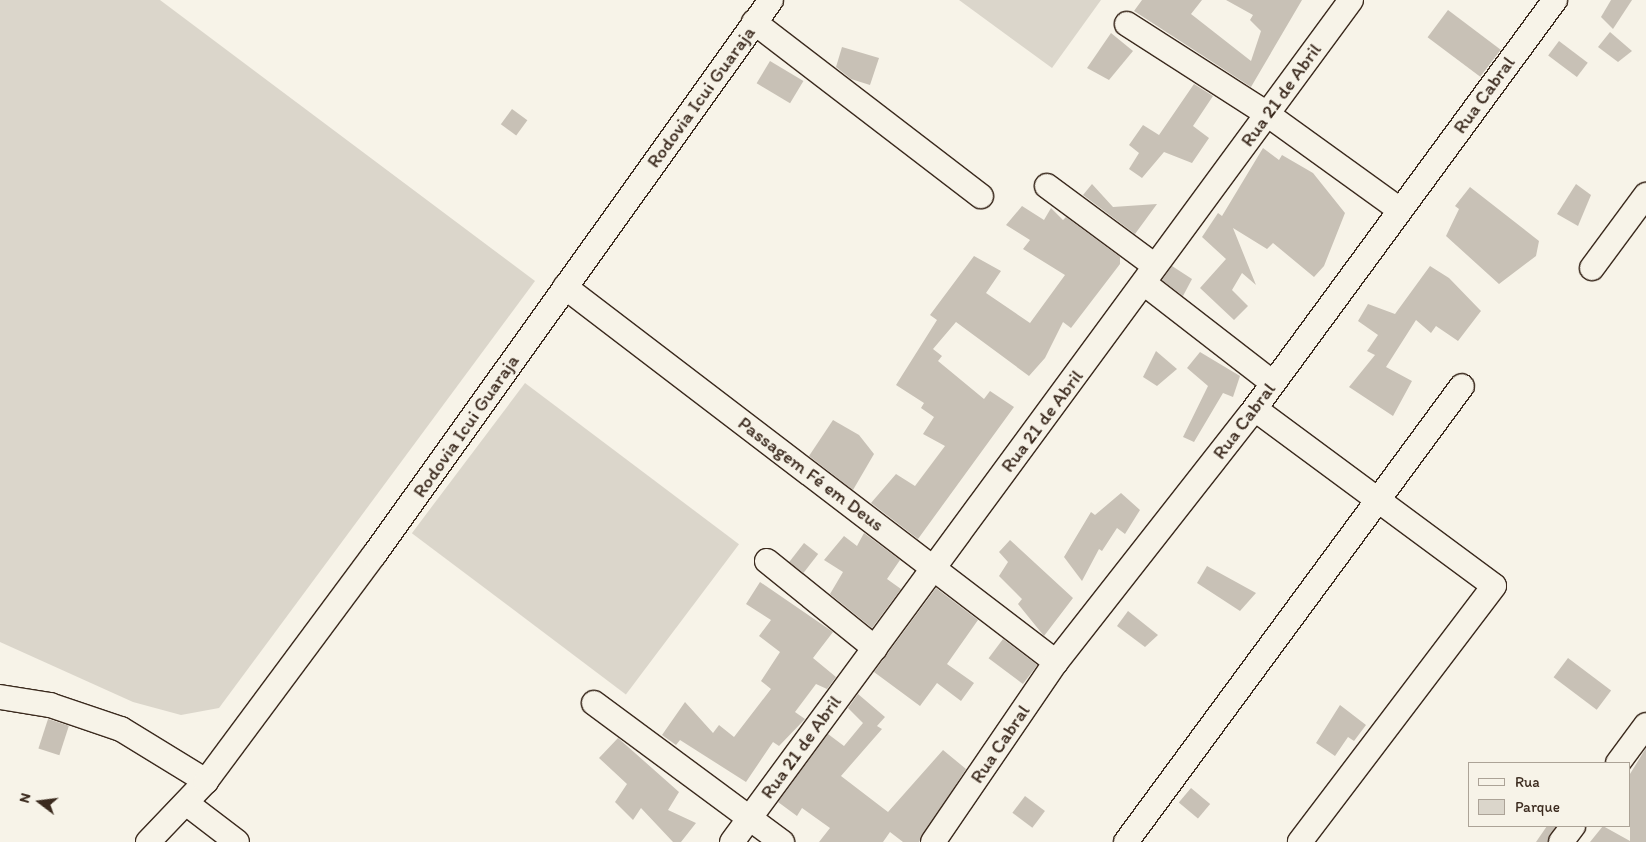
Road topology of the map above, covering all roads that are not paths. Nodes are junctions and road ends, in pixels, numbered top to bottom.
1 (770, 0) edge
2 (1351, 0) edge
3 (1554, 0) edge
4 (754, 22) junction
5 (1128, 24) dead end
6 (1267, 114) junction
7 (1047, 186) dead end
8 (1646, 195) edge
9 (981, 196) dead end
10 (1400, 210) junction
11 (1592, 268) dead end
12 (1150, 274) junction
13 (565, 286) junction
14 (1273, 384) junction
15 (1462, 386) dead end
16 (1255, 409) junction
17 (1375, 501) junction
18 (767, 561) dead end
19 (933, 568) junction
20 (875, 648) junction
21 (1056, 662) junction
22 (0, 697) edge
23 (594, 703) dead end
24 (1646, 725) edge
25 (1619, 762) edge
26 (206, 781) junction
27 (186, 803) junction
28 (749, 818) junction
29 (1572, 827) edge
30 (148, 842) edge
31 (237, 842) edge
32 (732, 842) edge
33 (782, 842) edge
34 (933, 842) edge
35 (1126, 842) edge
36 (1300, 842) edge
37 (1561, 842) edge

1 - 4 street, Rodovia Icui Guaraja
2 - 6 street, Rua 21 de Abril
3 - 10 street, Rua Cabral
4 - 9 street
4 - 13 street, Rodovia Icui Guaraja
5 - 6 street
6 - 10 street
6 - 12 street, Rua 21 de Abril
7 - 12 street
8 - 11 street
10 - 14 street, Rua Cabral
12 - 14 street
12 - 19 street, Rua 21 de Abril
13 - 19 street, Passagem Fé em Deus
13 - 26 street, Rodovia Icui Guaraja
14 - 16 street, Rua Cabral
15 - 17 street
16 - 17 street
16 - 21 street, Rua Cabral
17 - 35 street
17 - 36 street
18 - 20 street
19 - 20 street, Rua 21 de Abril
19 - 21 street, Passagem Fé em Deus
20 - 28 street, Rua 21 de Abril
21 - 34 street, Rua Cabral
22 - 26 street
23 - 28 street
24 - 25 street
26 - 27 street, Rodovia Icui Guaraja
27 - 30 street, Rodovia Icui Guaraja
27 - 31 street
28 - 32 street, Rua 21 de Abril
28 - 33 street
29 - 37 street

